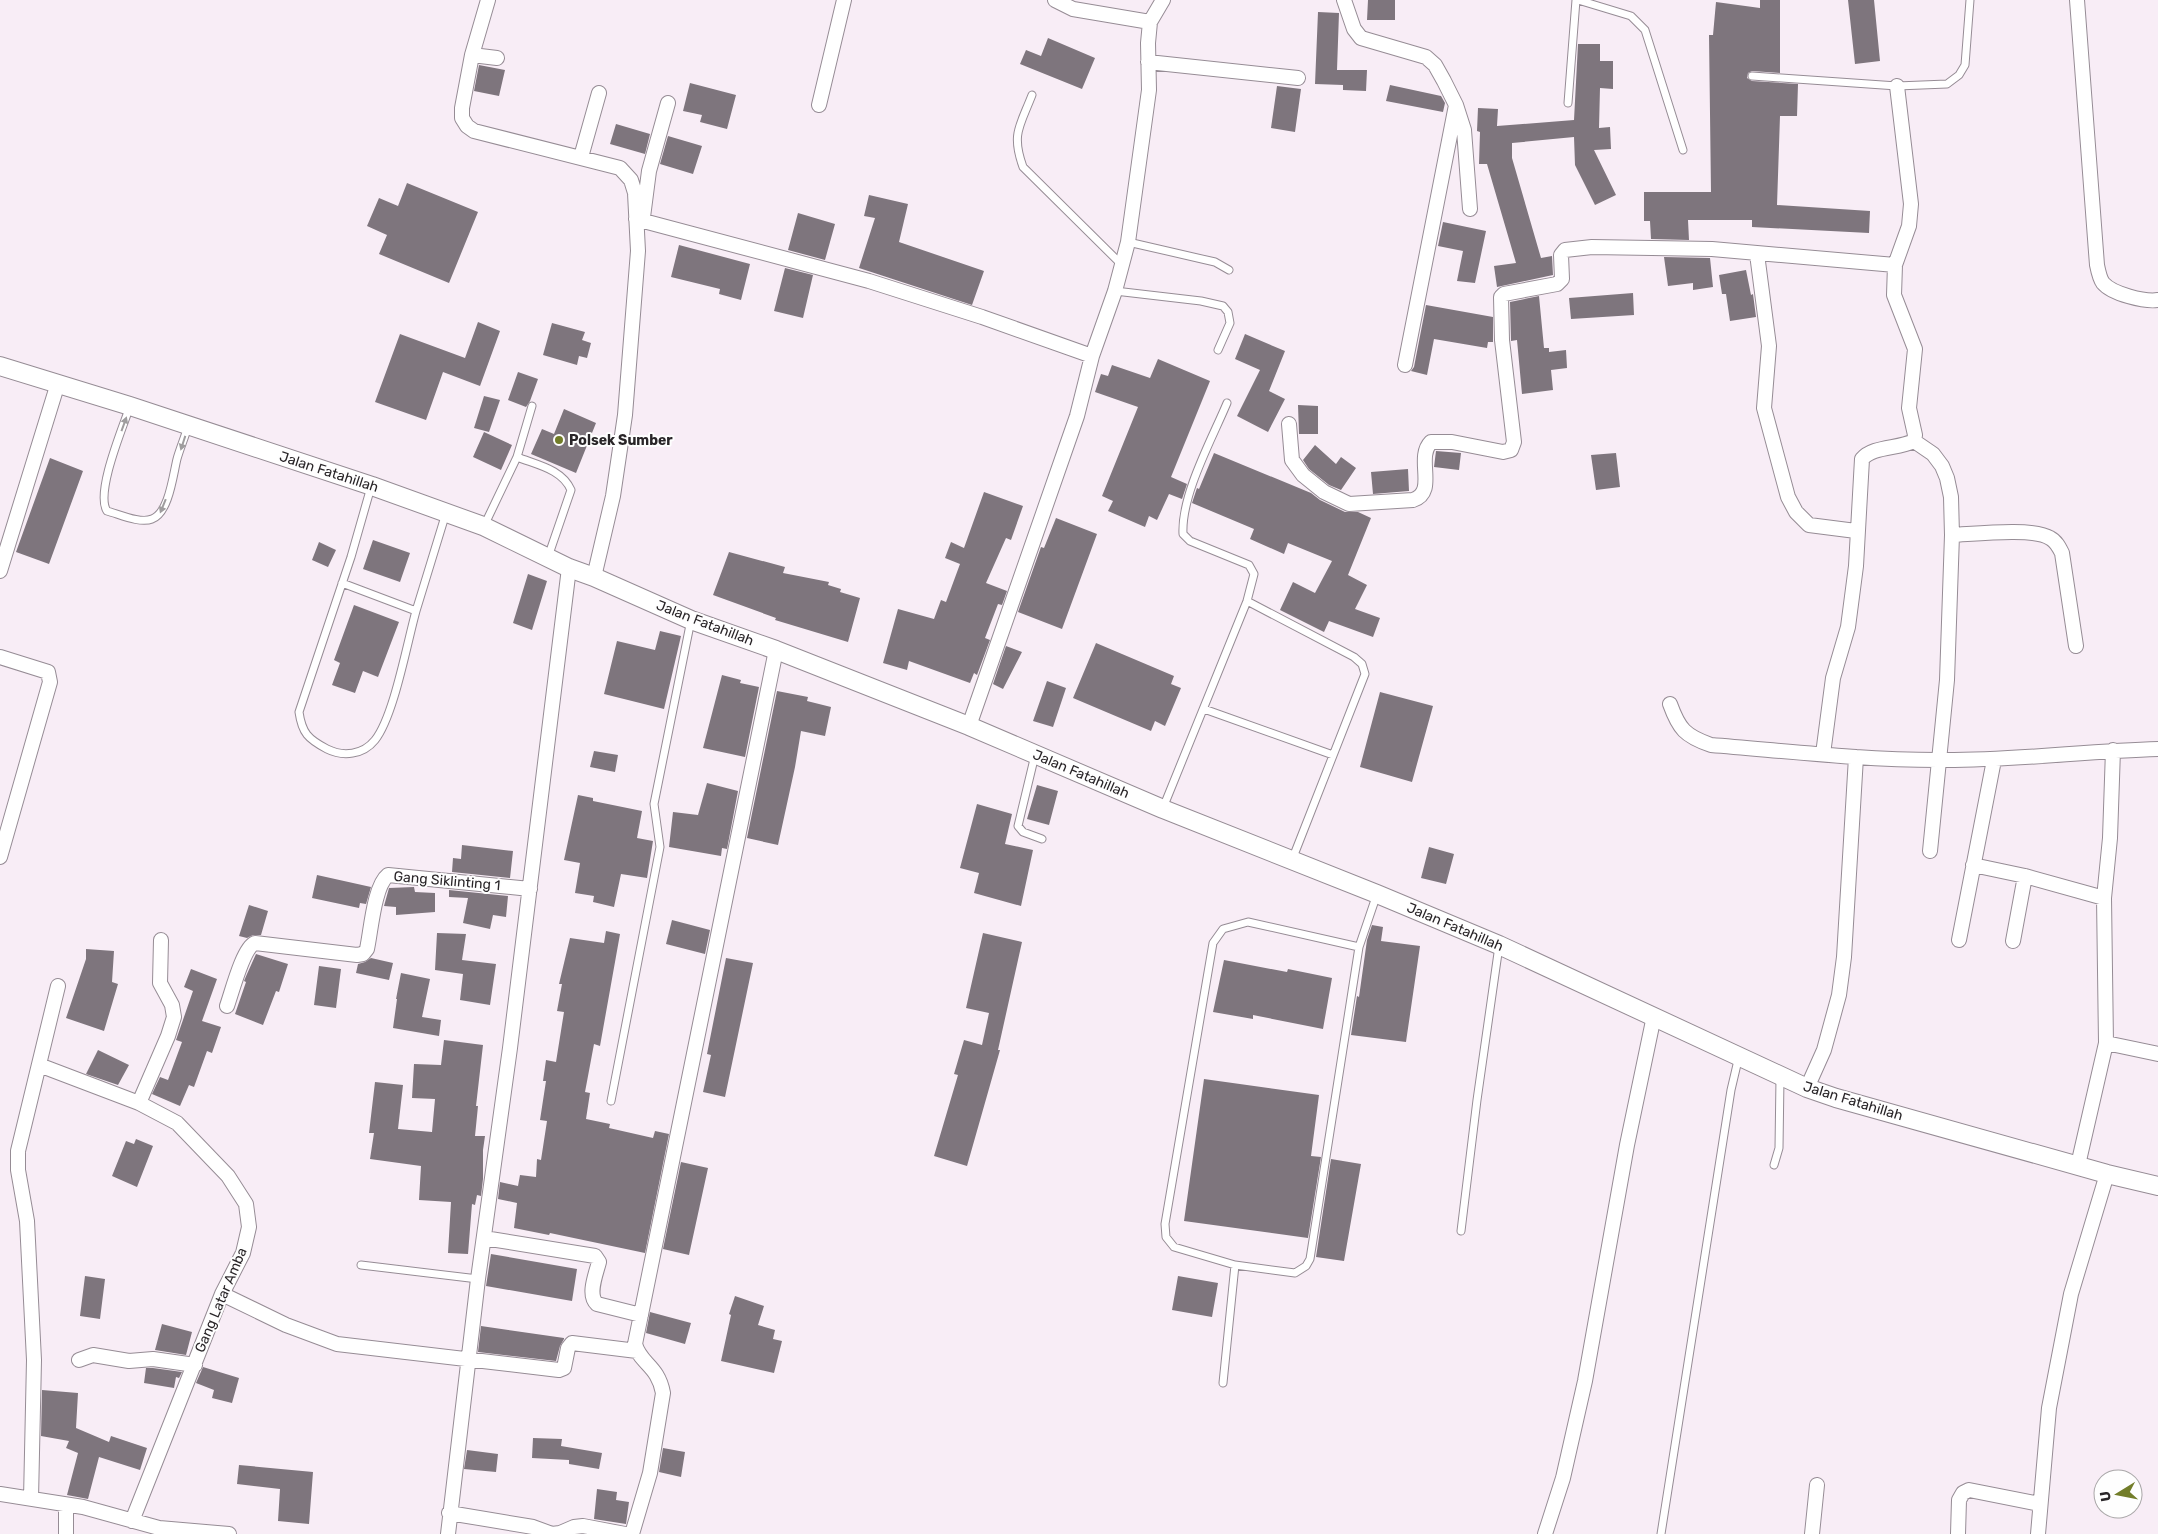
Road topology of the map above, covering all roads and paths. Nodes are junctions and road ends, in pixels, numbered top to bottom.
1 (488, 0) edge
2 (844, 0) edge
3 (1055, 0) edge
4 (1164, 0) edge
5 (1344, 0) edge
6 (1577, 0) edge
7 (1970, 0) edge
8 (2077, 0) edge
9 (1150, 22) junction
10 (472, 55) junction
11 (496, 58) dead end
12 (1148, 62) junction
13 (1752, 76) dead end
14 (1298, 78) dead end
15 (1896, 86) junction
16 (599, 93) dead end
17 (1032, 95) dead end
18 (668, 103) dead end
19 (1568, 103) dead end
20 (1456, 105) junction
21 (819, 106) dead end
22 (1683, 150) dead end
23 (581, 157) junction
24 (1470, 209) dead end
25 (639, 220) junction
26 (1128, 242) junction
27 (1757, 254) junction
28 (1122, 264) junction
29 (1895, 264) junction
30 (1229, 270) dead end
31 (1115, 290) junction
32 (2158, 300) edge
33 (1218, 350) dead end
34 (1092, 356) junction
35 (1405, 365) dead end
36 (0, 366) edge
37 (58, 383) junction
38 (1227, 403) dead end
39 (130, 406) junction
40 (532, 406) dead end
41 (1289, 424) dead end
42 (188, 426) junction
43 (1914, 441) junction
44 (517, 457) junction
45 (372, 486) junction
46 (446, 513) junction
47 (484, 526) junction
48 (1856, 532) junction
49 (1952, 535) junction
50 (548, 558) junction
51 (568, 568) junction
52 (0, 571) edge
53 (594, 577) junction
54 (342, 583) junction
55 (1247, 601) junction
56 (416, 611) junction
57 (691, 620) junction
58 (2076, 646) dead end
59 (776, 650) junction
60 (0, 657) edge
61 (1670, 704) dead end
62 (1204, 709) junction
63 (968, 726) junction
64 (2158, 749) edge
65 (2113, 750) junction
66 (1035, 754) junction
67 (1823, 754) junction
68 (1333, 755) junction
69 (1856, 757) junction
70 (1938, 760) junction
71 (1994, 760) junction
72 (1163, 809) junction
73 (4, 820) edge
74 (1042, 839) dead end
75 (1930, 851) dead end
76 (0, 857) edge
77 (1292, 860) junction
78 (1973, 865) junction
79 (2024, 876) junction
80 (530, 890) junction
81 (1377, 894) junction
82 (2104, 898) junction
83 (161, 940) dead end
84 (1959, 940) dead end
85 (2013, 940) dead end
86 (1499, 946) junction
87 (1359, 947) junction
88 (58, 986) dead end
89 (227, 1006) dead end
90 (1654, 1016) junction
91 (2106, 1043) junction
92 (2158, 1054) edge
93 (1739, 1056) junction
94 (39, 1065) junction
95 (1780, 1075) junction
96 (1807, 1088) junction
97 (611, 1101) dead end
98 (139, 1103) junction
99 (2078, 1165) junction
100 (1774, 1166) dead end
101 (2107, 1174) junction
102 (2158, 1186) edge
103 (1461, 1231) dead end
104 (484, 1238) junction
105 (361, 1265) dead end
106 (1235, 1265) junction
107 (478, 1279) junction
108 (222, 1294) junction
109 (641, 1315) junction
110 (637, 1351) junction
111 (468, 1358) junction
112 (79, 1360) dead end
113 (194, 1365) junction
114 (1223, 1383) dead end
115 (1816, 1484) dead end
116 (0, 1494) edge
117 (31, 1500) junction
118 (2040, 1504) junction
119 (66, 1505) junction
120 (449, 1514) junction
121 (132, 1521) junction
122 (66, 1534) edge
123 (229, 1534) edge
124 (448, 1534) edge
125 (625, 1534) edge
126 (632, 1534) edge
127 (1544, 1534) edge
128 (1661, 1534) edge
129 (1812, 1534) edge
130 (1958, 1534) edge
131 (2038, 1534) edge

1 - 10 street
2 - 21 street
3 - 9 street
4 - 9 street
5 - 20 street
6 - 19 lane
6 - 22 lane
7 - 15 lane
8 - 32 street
9 - 12 street
10 - 11 street
10 - 23 street
12 - 14 street
12 - 26 street
13 - 15 lane
15 - 29 street
16 - 23 street
17 - 28 lane
18 - 25 street
20 - 24 street
20 - 35 street
23 - 25 street
25 - 34 street
25 - 53 street
26 - 28 street
26 - 30 lane
27 - 29 street
27 - 41 street
27 - 48 street
28 - 31 street
29 - 43 street
31 - 33 lane
31 - 34 street
34 - 63 street
36 - 37 street, Jalan Fatahillah
37 - 39 street, Jalan Fatahillah
37 - 52 street
38 - 55 lane
39 - 42 street, Jalan Fatahillah
42 -> 39 lane
40 - 44 lane
42 - 45 street, Jalan Fatahillah
43 - 48 street
43 - 49 street
44 - 47 lane
44 - 50 lane
45 - 46 street, Jalan Fatahillah
45 - 54 lane
46 - 47 street, Jalan Fatahillah
46 - 56 lane
47 - 50 street, Jalan Fatahillah
48 - 67 street
49 - 58 street
49 - 70 street
50 - 51 street, Jalan Fatahillah
51 - 53 street, Jalan Fatahillah
51 - 80 street
53 - 57 street, Jalan Fatahillah
54 - 56 lane
54 - 56 lane
55 - 62 lane
55 - 68 lane
57 - 59 street, Jalan Fatahillah
57 - 97 lane
59 - 63 street, Jalan Fatahillah
59 - 109 street
60 - 73 street
61 - 67 street
62 - 68 lane
62 - 72 lane
63 - 66 street, Jalan Fatahillah
64 - 65 street
65 - 71 street
65 - 82 street
66 - 72 street, Jalan Fatahillah
66 - 74 lane
67 - 69 street
68 - 77 lane
69 - 70 street
69 - 96 street
70 - 71 street
70 - 75 street
71 - 78 street
72 - 77 street, Jalan Fatahillah
73 - 76 street
77 - 81 street, Jalan Fatahillah
78 - 79 street
78 - 84 street
79 - 82 street
79 - 85 street
80 - 89 street, Gang Siklinting 1
80 - 104 street
81 - 86 street, Jalan Fatahillah
81 - 87 lane
82 - 91 street
83 - 98 street
86 - 90 street, Jalan Fatahillah
86 - 103 lane
87 - 106 lane
87 - 106 lane
88 - 94 street
90 - 93 street, Jalan Fatahillah
90 - 127 street
91 - 92 street
91 - 99 street
93 - 95 street, Jalan Fatahillah
93 - 128 lane
94 - 98 street, Gang Latar Amba
94 - 117 street
95 - 96 street, Jalan Fatahillah
95 - 100 lane
96 - 99 street, Jalan Fatahillah
98 - 108 street, Gang Latar Amba
99 - 101 street, Jalan Fatahillah
101 - 102 street, Jalan Fatahillah
101 - 118 street
104 - 107 street
104 - 109 street
105 - 107 lane
106 - 114 lane
107 - 111 street
108 - 111 street
108 - 113 street, Gang Latar Amba
109 - 110 street
110 - 111 street
110 - 126 street
111 - 120 street
112 - 113 street
113 - 121 street, Gang Latar Amba
115 - 129 street
116 - 117 street
117 - 119 street
118 - 130 street
118 - 131 street
119 - 121 street
119 - 122 street
120 - 124 street
120 - 125 street
121 - 123 street

